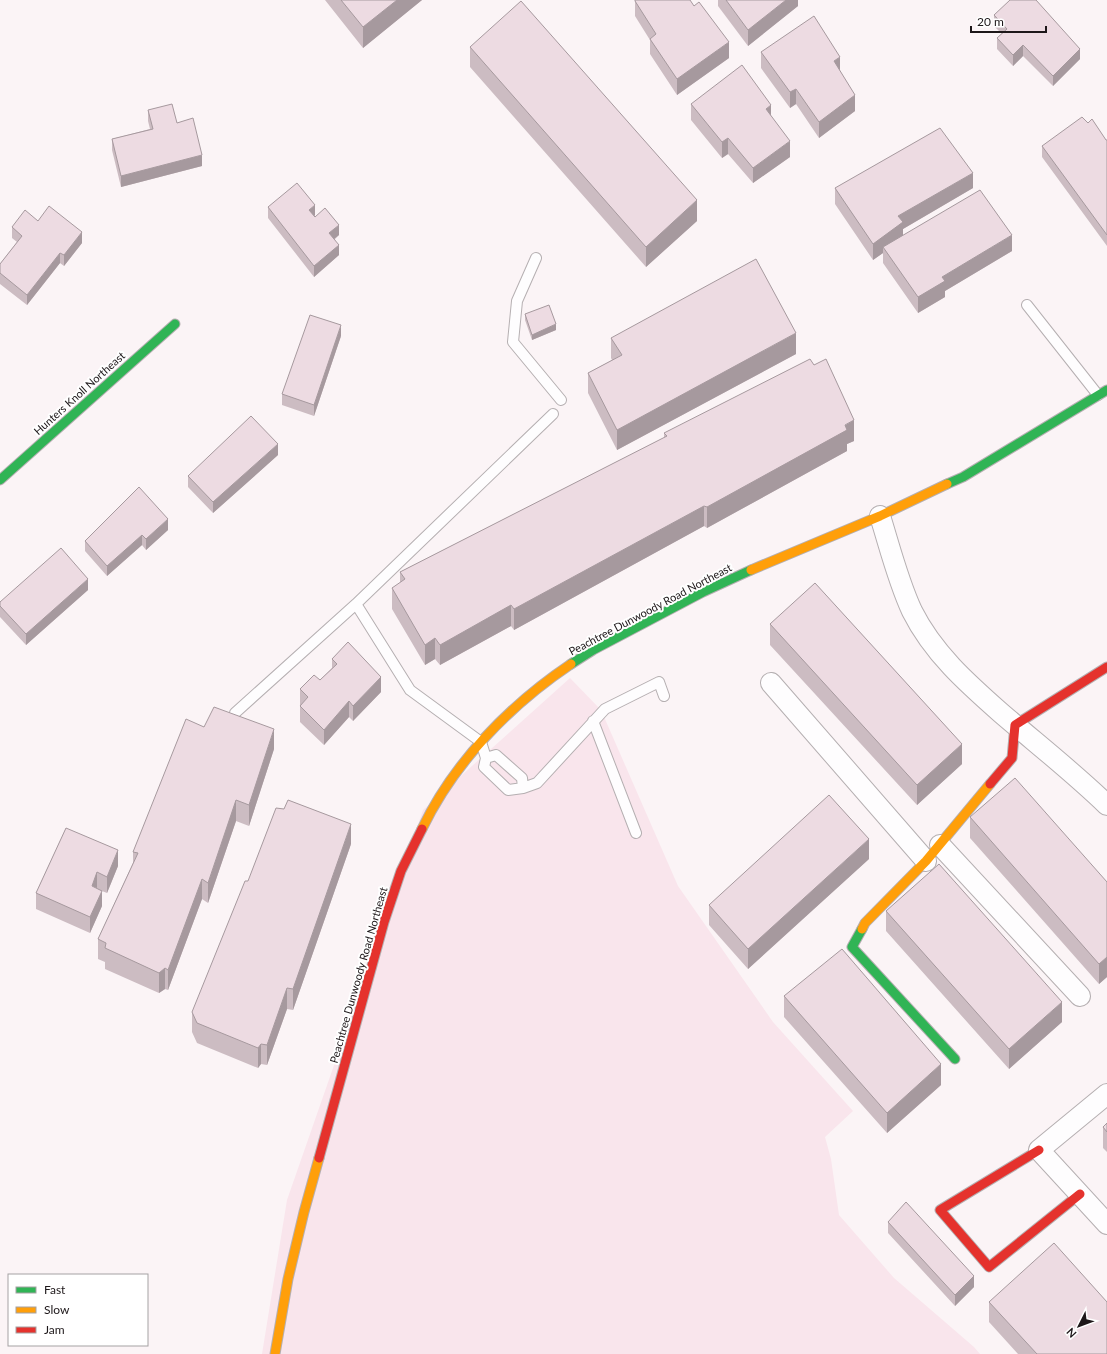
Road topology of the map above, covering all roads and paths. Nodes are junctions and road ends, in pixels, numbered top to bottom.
1 (536, 258) dead end
2 (1027, 305) dead end
3 (175, 324) dead end
4 (1107, 390) edge
5 (1098, 395) junction
6 (561, 400) dead end
7 (553, 414) dead end
8 (0, 480) edge
9 (880, 516) junction
10 (356, 604) junction
11 (1107, 667) edge
12 (771, 683) dead end
13 (664, 696) dead end
14 (234, 713) edge
15 (593, 721) junction
16 (1015, 725) junction
17 (482, 742) junction
18 (486, 758) junction
19 (523, 788) junction
20 (1107, 805) edge
21 (636, 833) dead end
22 (940, 845) junction
23 (926, 861) junction
24 (1080, 996) dead end
25 (955, 1059) dead end
26 (1107, 1094) edge
27 (1039, 1150) junction
28 (1080, 1194) junction
29 (1107, 1224) edge
30 (276, 1354) edge

1 - 6 lane
2 - 5 lane
3 - 8 street, Hunters Knoll Northeast
4 - 5 street, Peachtree Dunwoody Road Northeast
5 - 9 street, Peachtree Dunwoody Road Northeast
7 - 10 lane
9 - 16 street
9 - 17 street, Peachtree Dunwoody Road Northeast
10 - 14 lane
10 - 17 lane
11 - 16 street
12 - 23 street
13 - 15 lane
15 - 19 lane
15 - 21 lane
16 - 20 street
16 - 22 street
17 - 18 lane
17 - 30 street, Peachtree Dunwoody Road Northeast
18 - 19 lane
18 - 19 lane
22 - 23 street
22 - 24 street
23 - 25 street
26 - 27 street
27 - 28 street
27 - 28 street
28 - 29 street

